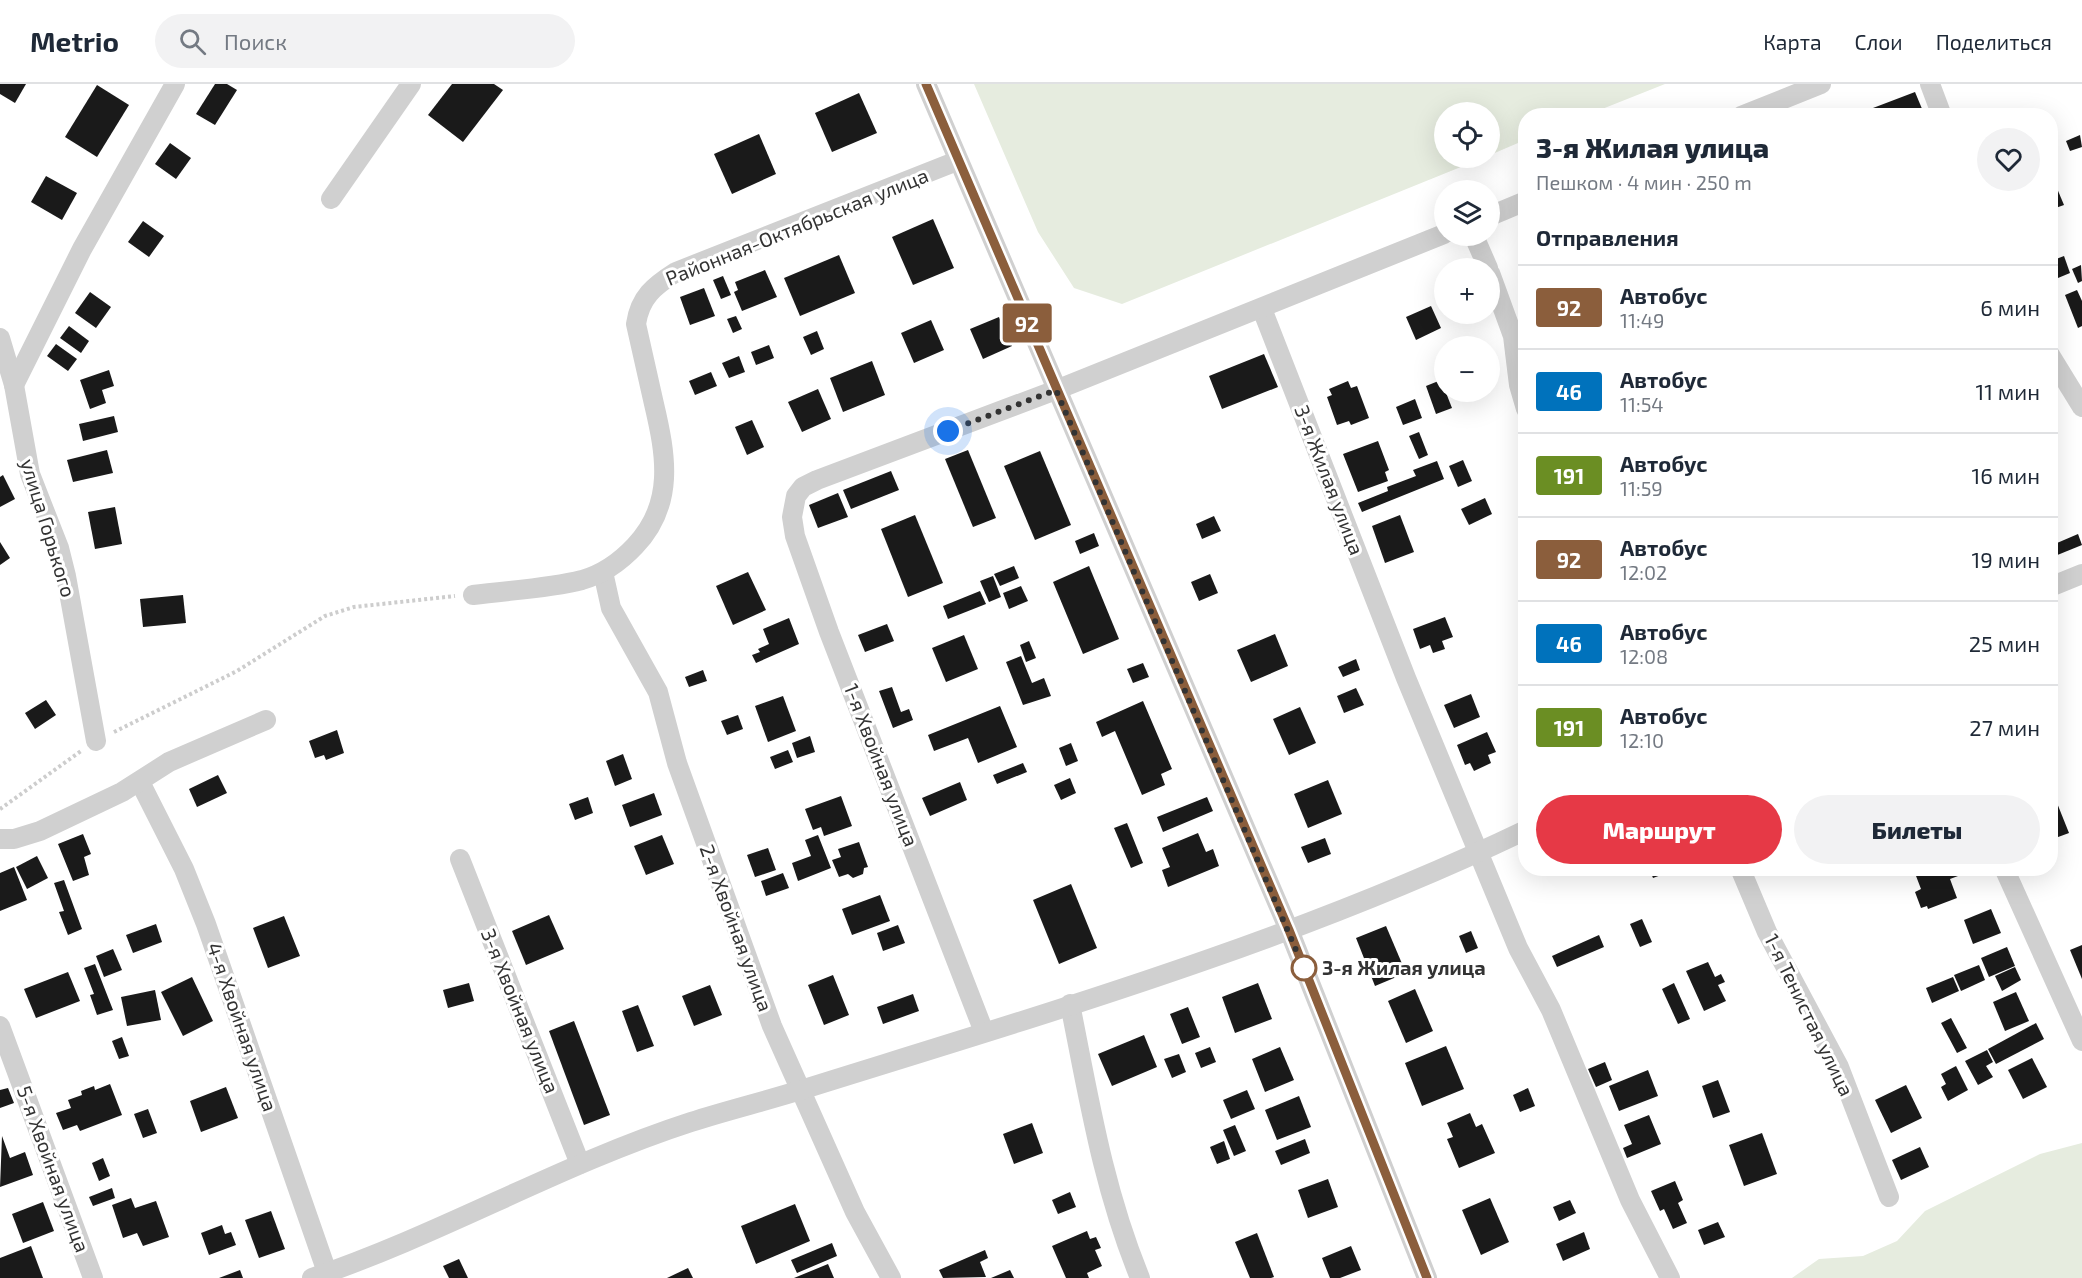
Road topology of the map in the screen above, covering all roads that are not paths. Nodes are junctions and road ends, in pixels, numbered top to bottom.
1 (175, 84) edge
2 (411, 84) edge
3 (926, 84) edge
4 (1821, 84) edge
5 (1930, 84) edge
6 (1761, 108) edge
7 (1939, 108) edge
8 (957, 161) junction
9 (332, 199) dead end
10 (1518, 204) edge
11 (1500, 212) edge
12 (1434, 238) edge
13 (1500, 300) edge
14 (1262, 309) junction
15 (0, 338) edge
16 (2058, 368) edge
17 (1518, 377) edge
18 (14, 385) junction
19 (1056, 390) junction
20 (2082, 407) edge
21 (603, 572) junction
22 (2082, 574) edge
23 (2058, 584) edge
24 (473, 595) road end
25 (266, 720) dead end
26 (96, 741) road end
27 (140, 782) junction
28 (1518, 834) edge
29 (0, 839) edge
30 (1479, 852) junction
31 (460, 859) dead end
32 (1743, 876) edge
33 (2008, 876) edge
34 (1289, 930) junction
35 (1071, 1004) junction
36 (0, 1026) edge
37 (984, 1032) junction
38 (2082, 1041) edge
39 (799, 1090) junction
40 (580, 1164) junction
41 (1889, 1197) dead end
42 (323, 1276) edge
43 (93, 1278) edge
44 (891, 1278) edge
45 (1140, 1278) edge
46 (1427, 1278) edge
47 (1670, 1278) edge

1 - 18 street
2 - 9 street
3 - 8 street
4 - 6 street
5 - 7 street
8 - 19 street
8 - 21 street, Районная-Октябрьская улица
10 - 11 street
12 - 14 street
13 - 17 street
14 - 19 street
14 - 30 street, 3-я Жилая улица
15 - 18 street, улица Горького
16 - 20 street
18 - 26 street, улица Горького
19 - 34 street
19 - 37 street, 1-я Хвойная улица
21 - 24 street, Районная-Октябрьская улица
21 - 39 street, 2-я Хвойная улица
22 - 23 street
25 - 27 street
27 - 29 street
27 - 42 street, 4-я Хвойная улица
28 - 30 street
30 - 34 street
30 - 47 street, 3-я Жилая улица
31 - 40 street, 3-я Хвойная улица
32 - 41 street, 1-я Тенистая улица
33 - 38 street
34 - 35 street
34 - 46 street
35 - 37 street
35 - 45 street
36 - 43 street, 5-я Хвойная улица
37 - 39 street
39 - 40 street
39 - 44 street, 2-я Хвойная улица
40 - 42 street

